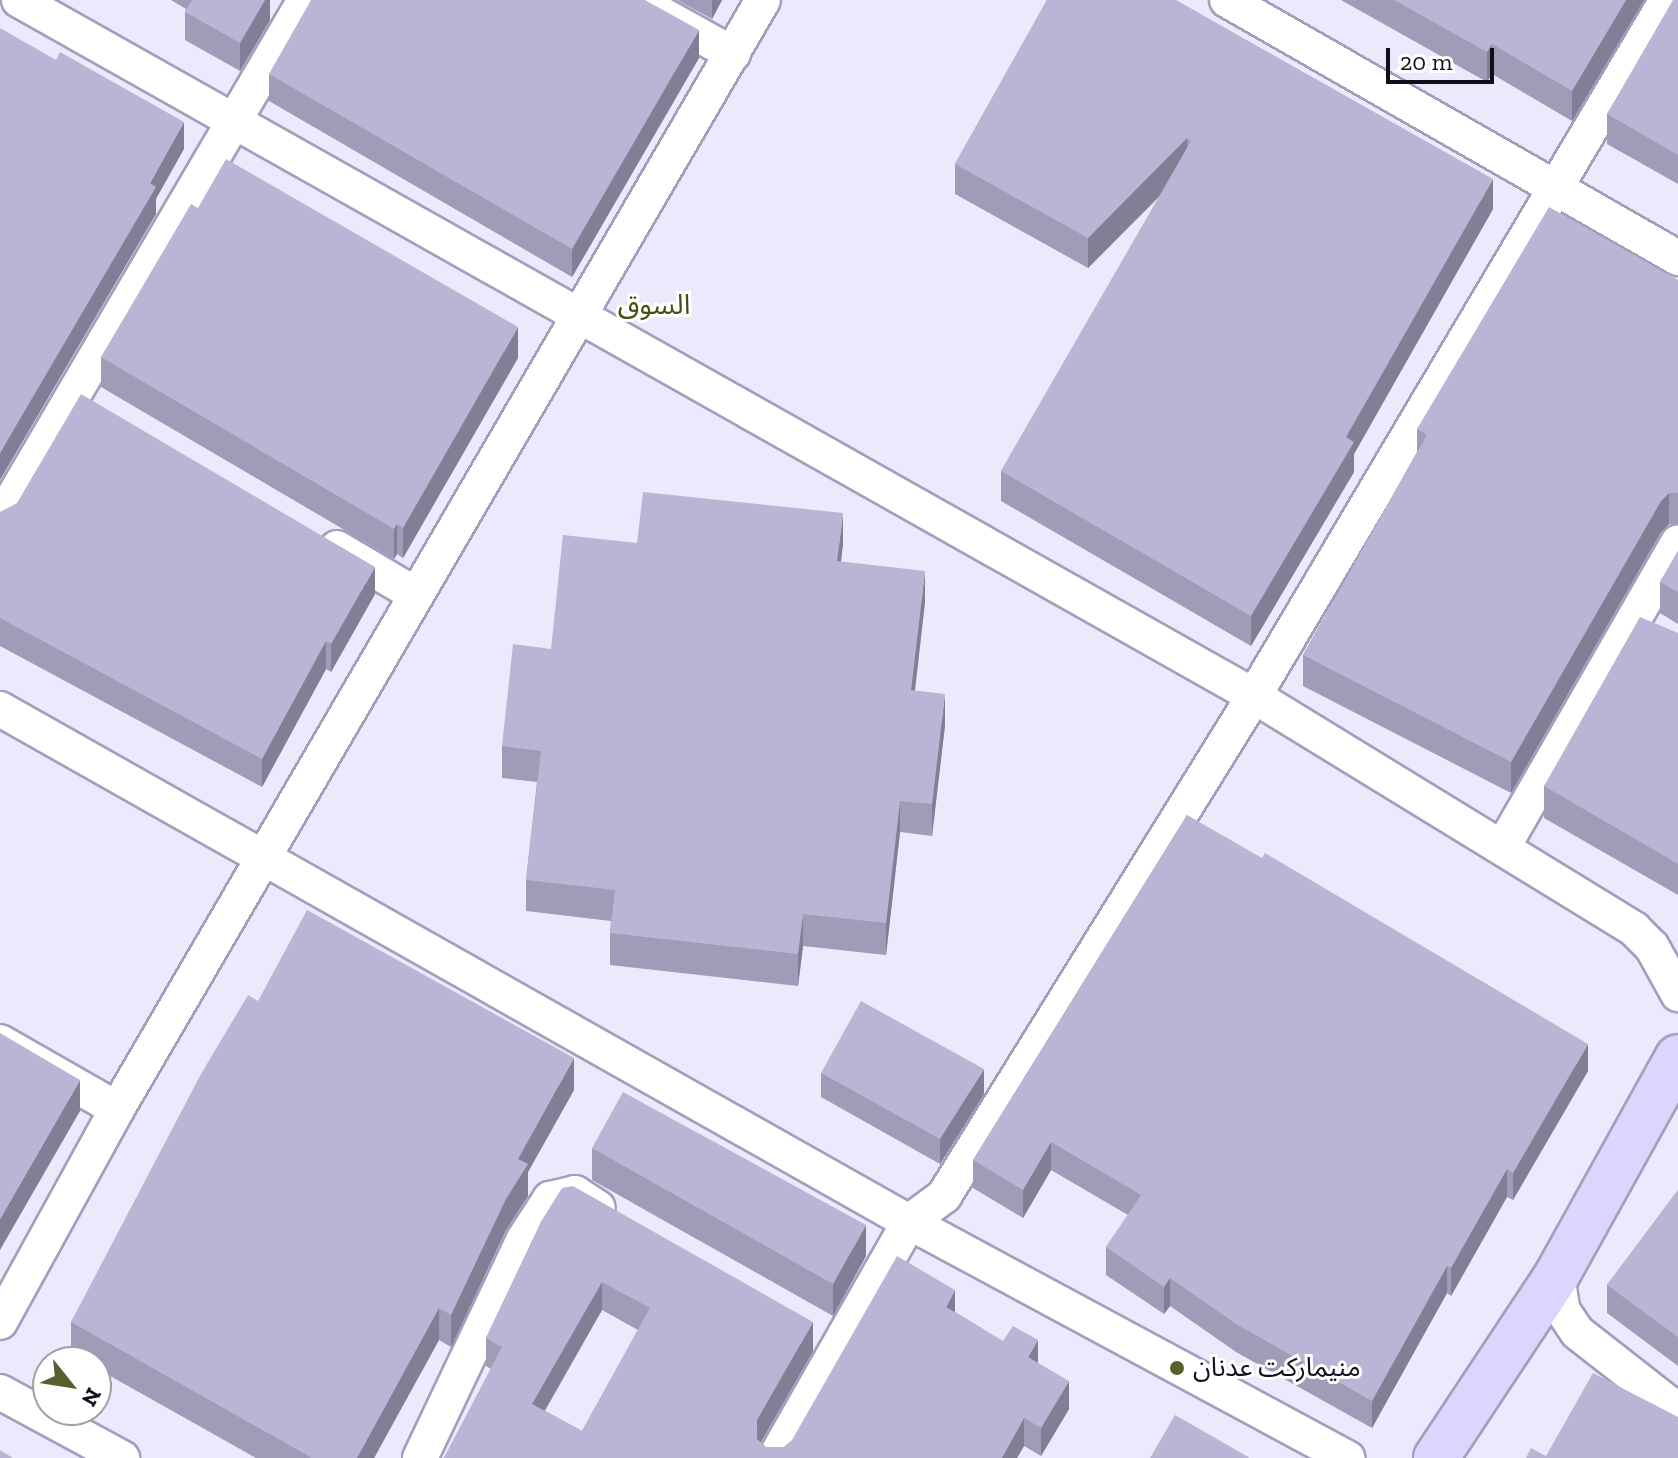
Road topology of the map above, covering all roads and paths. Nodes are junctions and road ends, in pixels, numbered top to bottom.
1 (19, 0) edge
2 (305, 0) edge
3 (636, 0) edge
4 (763, 0) edge
5 (1667, 0) edge
6 (1246, 5) edge
7 (733, 54) junction
8 (235, 122) junction
9 (1553, 188) junction
10 (1678, 258) edge
11 (575, 317) junction
12 (0, 520) edge
13 (306, 530) edge
14 (1678, 542) edge
15 (416, 595) junction
16 (1633, 622) junction
17 (1667, 639) edge
18 (1254, 696) junction
19 (0, 709) edge
20 (1504, 845) junction
21 (262, 860) junction
22 (1678, 994) edge
23 (0, 1042) edge
24 (1678, 1057) edge
25 (117, 1109) junction
26 (909, 1222) junction
27 (627, 1227) edge
28 (1557, 1275) junction
29 (0, 1322) edge
30 (0, 1392) edge
31 (1678, 1411) edge
32 (122, 1458) edge
33 (420, 1458) edge
34 (775, 1458) edge
35 (1347, 1458) edge
36 (1436, 1458) edge

1 - 8 street
2 - 8 street
3 - 7 street
4 - 7 street
5 - 9 street
6 - 9 street
7 - 11 street
8 - 11 street
8 - 12 street
9 - 10 street
9 - 18 street
11 - 15 street
11 - 18 street
13 - 15 street
14 - 16 street
15 - 21 street
16 - 17 street
16 - 20 street
18 - 20 street
18 - 26 street
19 - 21 street
20 - 22 street
21 - 25 street
21 - 26 street
23 - 25 street
24 - 28 main road
25 - 29 street
26 - 34 street
26 - 35 street
27 - 33 street
28 - 31 street
28 - 36 main road
30 - 32 street

